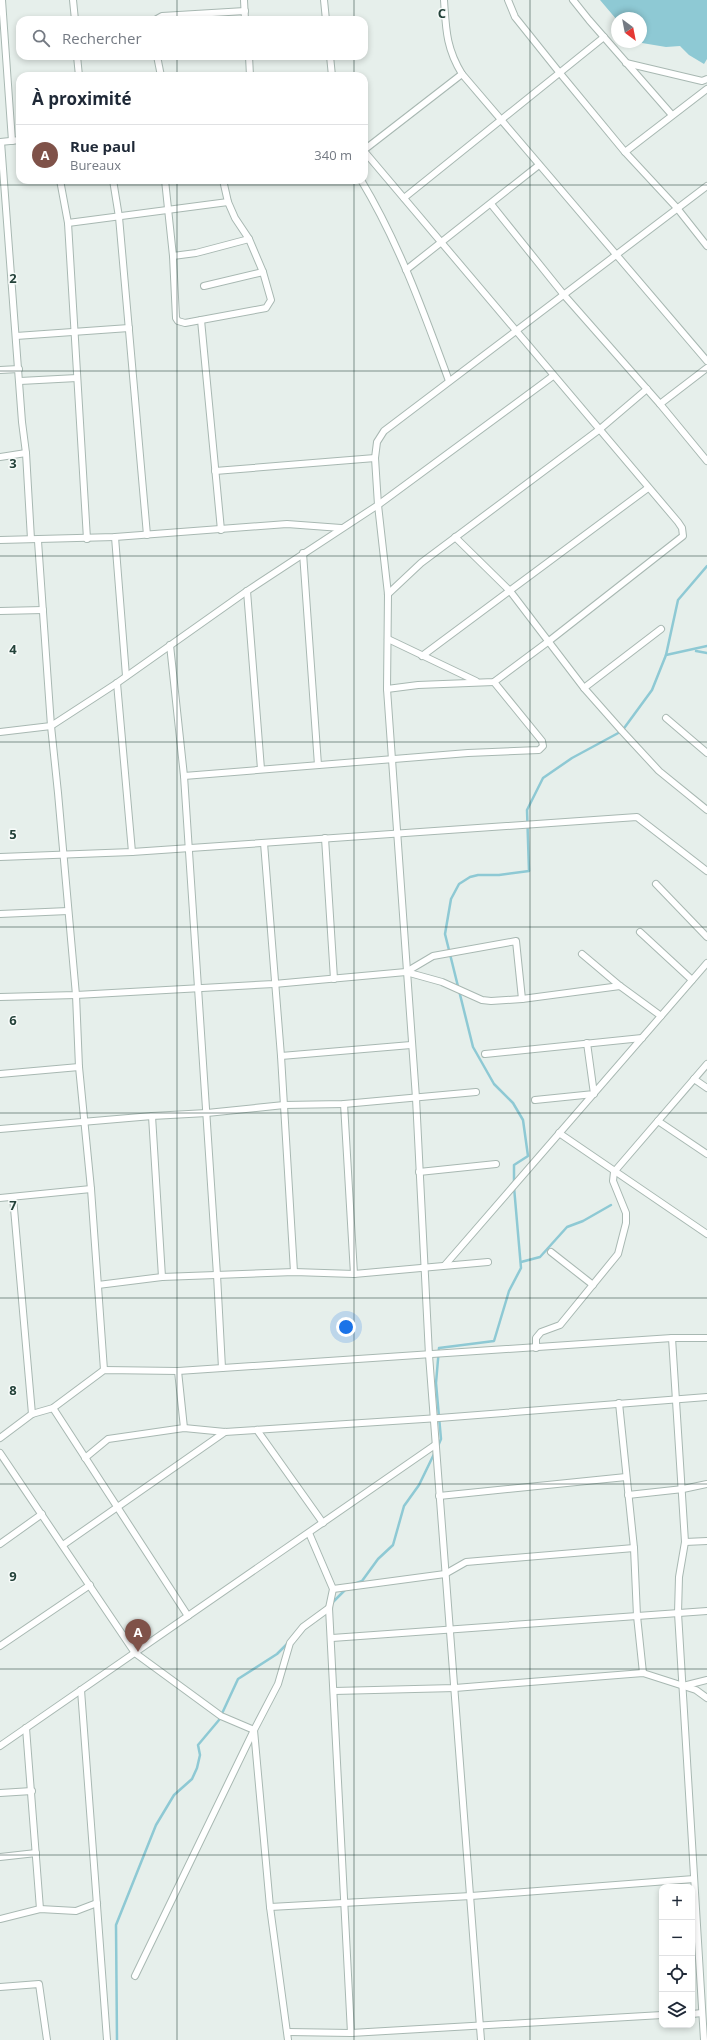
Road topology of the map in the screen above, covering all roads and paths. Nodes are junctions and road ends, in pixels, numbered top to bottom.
1 (2, 0) edge
2 (73, 0) edge
3 (244, 0) edge
4 (324, 0) edge
5 (444, 0) edge
6 (508, 0) edge
7 (573, 0) edge
8 (244, 11) junction
9 (75, 16) edge
10 (162, 16) edge
11 (245, 16) edge
12 (326, 16) edge
13 (604, 37) junction
14 (77, 60) edge
15 (158, 60) edge
16 (248, 60) edge
17 (330, 60) edge
18 (626, 63) junction
19 (79, 72) edge
20 (160, 72) edge
21 (250, 72) edge
22 (332, 72) edge
23 (559, 72) junction
24 (462, 74) junction
25 (707, 79) edge
26 (7, 80) junction
27 (0, 81) edge
28 (707, 89) edge
29 (672, 115) junction
30 (501, 120) junction
31 (16, 140) edge
32 (12, 141) junction
33 (1, 142) edge
34 (368, 147) edge
35 (625, 152) junction
36 (368, 155) edge
37 (539, 165) junction
38 (61, 184) edge
39 (114, 184) edge
40 (165, 184) edge
41 (224, 184) edge
42 (363, 184) edge
43 (707, 186) edge
44 (404, 198) junction
45 (228, 202) junction
46 (491, 204) junction
47 (677, 208) junction
48 (168, 210) junction
49 (119, 217) junction
50 (68, 223) junction
51 (250, 239) junction
52 (441, 242) junction
53 (707, 246) edge
54 (173, 256) junction
55 (616, 256) junction
56 (406, 270) junction
57 (263, 272) junction
58 (204, 286) dead end
59 (564, 294) junction
60 (201, 320) junction
61 (129, 328) junction
62 (515, 331) junction
63 (73, 334) junction
64 (16, 336) junction
65 (707, 361) edge
66 (707, 368) edge
67 (19, 369) junction
68 (0, 370) edge
69 (553, 376) junction
70 (77, 378) junction
71 (20, 381) junction
72 (449, 381) junction
73 (647, 389) junction
74 (660, 404) junction
75 (600, 429) junction
76 (26, 453) junction
77 (0, 457) edge
78 (375, 458) junction
79 (707, 461) edge
80 (215, 470) junction
81 (648, 488) junction
82 (378, 505) junction
83 (341, 528) junction
84 (221, 530) junction
85 (147, 535) junction
86 (115, 537) junction
87 (455, 537) junction
88 (87, 539) junction
89 (0, 540) edge
90 (34, 540) junction
91 (303, 553) junction
92 (247, 591) junction
93 (510, 591) junction
94 (388, 594) junction
95 (43, 610) junction
96 (0, 611) edge
97 (661, 629) dead end
98 (388, 639) junction
99 (549, 641) junction
100 (170, 645) junction
101 (422, 656) junction
102 (126, 676) junction
103 (478, 681) junction
104 (494, 682) junction
105 (117, 683) junction
106 (584, 688) junction
107 (387, 689) junction
108 (666, 718) dead end
109 (51, 726) junction
110 (0, 732) edge
111 (707, 753) edge
112 (393, 759) junction
113 (318, 765) junction
114 (261, 769) junction
115 (184, 776) junction
116 (707, 810) edge
117 (398, 834) junction
118 (324, 838) junction
119 (264, 843) junction
120 (189, 848) junction
121 (132, 852) junction
122 (64, 855) junction
123 (0, 857) edge
124 (707, 871) edge
125 (656, 884) dead end
126 (68, 911) junction
127 (0, 914) edge
128 (640, 932) dead end
129 (707, 937) edge
130 (582, 954) dead end
131 (707, 963) edge
132 (406, 972) junction
133 (334, 979) junction
134 (692, 980) junction
135 (274, 984) junction
136 (620, 986) junction
137 (198, 988) junction
138 (76, 995) junction
139 (0, 997) edge
140 (522, 999) junction
141 (661, 1016) junction
142 (642, 1038) junction
143 (587, 1043) junction
144 (411, 1045) junction
145 (485, 1054) dead end
146 (281, 1056) junction
147 (707, 1064) edge
148 (80, 1067) junction
149 (0, 1074) edge
150 (694, 1079) junction
151 (707, 1088) edge
152 (476, 1092) dead end
153 (594, 1094) junction
154 (416, 1098) junction
155 (535, 1100) dead end
156 (344, 1104) junction
157 (284, 1105) junction
158 (207, 1113) junction
159 (152, 1116) junction
160 (84, 1122) junction
161 (658, 1122) junction
162 (0, 1129) edge
163 (559, 1134) junction
164 (707, 1154) edge
165 (496, 1164) dead end
166 (419, 1172) junction
167 (614, 1172) junction
168 (91, 1189) junction
169 (13, 1197) junction
170 (0, 1198) edge
171 (707, 1234) edge
172 (551, 1252) dead end
173 (488, 1262) dead end
174 (445, 1265) junction
175 (424, 1269) junction
176 (294, 1272) junction
177 (354, 1274) junction
178 (217, 1275) junction
179 (162, 1277) junction
180 (98, 1285) junction
181 (593, 1285) junction
182 (672, 1338) junction
183 (707, 1338) edge
184 (536, 1348) junction
185 (429, 1355) junction
186 (222, 1368) junction
187 (104, 1370) junction
188 (178, 1371) junction
189 (707, 1396) edge
190 (676, 1399) junction
191 (619, 1403) junction
192 (53, 1408) junction
193 (32, 1414) junction
194 (433, 1419) junction
195 (184, 1428) junction
196 (257, 1430) junction
197 (225, 1432) junction
198 (0, 1438) edge
199 (435, 1445) junction
200 (0, 1453) edge
201 (85, 1458) junction
202 (626, 1477) junction
203 (707, 1484) edge
204 (683, 1489) junction
205 (628, 1495) junction
206 (439, 1496) junction
207 (117, 1507) junction
208 (42, 1514) junction
209 (323, 1522) junction
210 (309, 1533) junction
211 (707, 1541) edge
212 (685, 1542) junction
213 (0, 1544) edge
214 (63, 1545) junction
215 (634, 1548) junction
216 (445, 1574) junction
217 (90, 1585) junction
218 (333, 1589) junction
219 (330, 1608) junction
220 (707, 1611) edge
221 (678, 1613) junction
222 (188, 1616) junction
223 (637, 1616) junction
224 (450, 1630) junction
225 (332, 1638) junction
226 (0, 1646) edge
227 (135, 1653) junction
228 (643, 1674) junction
229 (707, 1680) edge
230 (682, 1686) junction
231 (455, 1688) junction
232 (81, 1690) junction
233 (334, 1691) junction
234 (707, 1698) edge
235 (26, 1728) junction
236 (254, 1730) junction
237 (0, 1746) edge
238 (32, 1791) junction
239 (0, 1793) edge
240 (36, 1853) junction
241 (0, 1857) edge
242 (694, 1879) junction
243 (470, 1896) junction
244 (345, 1902) junction
245 (97, 1903) junction
246 (270, 1907) junction
247 (40, 1909) junction
248 (0, 1919) edge
249 (135, 1976) dead end
250 (0, 1987) edge
251 (702, 2013) junction
252 (695, 2014) edge
253 (659, 2015) edge
254 (480, 2025) junction
255 (288, 2032) junction
256 (351, 2033) junction
257 (47, 2040) edge
258 (107, 2040) edge
259 (288, 2040) edge
260 (481, 2040) edge
261 (704, 2040) edge

1 - 26 street
2 - 9 street
3 - 8 street
4 - 12 street
5 - 24 street
6 - 23 street
7 - 13 street
8 - 10 street
8 - 11 street
13 - 18 street
13 - 23 street
14 - 19 street
15 - 20 street
16 - 21 street
17 - 22 street
18 - 25 street
18 - 29 street
23 - 30 street
23 - 35 street
24 - 30 street
24 - 34 street
26 - 27 street
26 - 32 street
28 - 29 street
29 - 35 street
30 - 37 street
30 - 44 street
31 - 32 street
32 - 33 street
33 - 64 street
35 - 47 street
36 - 44 street
37 - 46 street
37 - 55 street
38 - 50 street
39 - 49 street
40 - 48 street
41 - 45 street
42 - 56 street
43 - 47 street
44 - 52 street
45 - 48 street
45 - 51 street
46 - 52 street
46 - 59 street
47 - 53 street
47 - 55 street
48 - 49 street
48 - 54 street
49 - 50 street
49 - 61 street
50 - 63 street
51 - 54 street
51 - 57 street
52 - 56 street
52 - 62 street
54 - 60 street
55 - 59 street
55 - 65 street
56 - 72 street
57 - 58 street
57 - 60 street
59 - 62 street
59 - 73 street
60 - 80 street
61 - 63 street
61 - 85 street
62 - 69 street
62 - 72 street
63 - 64 street
63 - 70 street
64 - 67 street
66 - 74 street
67 - 68 street
67 - 71 street
69 - 75 street
69 - 82 street
70 - 71 street
70 - 88 street
71 - 76 street
72 - 78 street
73 - 74 street
73 - 75 street
74 - 79 street
75 - 81 street
75 - 87 street
76 - 77 street
76 - 90 street
78 - 80 street
78 - 82 street
80 - 84 street
81 - 93 street
81 - 99 street
82 - 83 street
82 - 94 street
83 - 84 street
83 - 91 street
84 - 85 street
85 - 86 street
86 - 88 street
86 - 102 street
87 - 93 street
87 - 94 street
88 - 90 street
89 - 90 street
90 - 95 street
91 - 92 street
91 - 113 street
92 - 100 street
92 - 114 street
93 - 99 street
93 - 101 street
94 - 98 street
95 - 96 street
95 - 109 street
97 - 106 street
98 - 101 street
98 - 107 street
99 - 104 street
99 - 106 street
100 - 102 street
100 - 115 street
101 - 103 street
102 - 105 street
103 - 104 street
103 - 107 street
104 - 112 street
105 - 109 street
105 - 121 street
106 - 116 street
107 - 112 street
108 - 111 street
109 - 110 street
109 - 122 street
112 - 113 street
112 - 117 street
113 - 114 street
114 - 115 street
115 - 120 street
117 - 118 street
117 - 124 street
117 - 132 street
118 - 119 street
118 - 133 street
119 - 120 street
119 - 135 street
120 - 121 street
120 - 137 street
121 - 122 street
122 - 123 street
122 - 126 street
125 - 129 street
126 - 127 street
126 - 138 street
128 - 134 street
130 - 136 street
131 - 134 street
132 - 133 street
132 - 140 street
132 - 140 street
132 - 144 street
133 - 135 street
134 - 141 street
135 - 137 street
135 - 146 street
136 - 140 street
136 - 141 street
137 - 138 street
137 - 158 street
138 - 139 street
138 - 148 street
141 - 142 street
142 - 143 street
142 - 153 street
143 - 145 street
143 - 153 street
144 - 146 street
144 - 154 street
146 - 157 street
147 - 150 street
148 - 149 street
148 - 160 street
150 - 151 street
150 - 161 street
152 - 154 street
153 - 155 street
153 - 163 street
154 - 156 street
154 - 166 street
156 - 157 street
156 - 177 street
157 - 158 street
157 - 176 street
158 - 159 street
158 - 178 street
159 - 160 street
159 - 179 street
160 - 162 street
160 - 168 street
161 - 164 street
161 - 167 street
163 - 167 street
163 - 174 street
165 - 166 street
166 - 175 street
167 - 171 street
167 - 181 street
168 - 169 street
168 - 180 street
169 - 170 street
169 - 193 street
172 - 181 street
173 - 174 street
174 - 175 street
175 - 177 street
175 - 185 street
176 - 177 street
176 - 178 street
178 - 179 street
178 - 186 street
179 - 180 street
180 - 187 street
181 - 184 street
182 - 183 street
182 - 184 street
182 - 190 street
184 - 185 street
185 - 186 street
185 - 194 street
186 - 188 street
187 - 188 street
187 - 192 street
188 - 195 street
189 - 190 street
190 - 191 street
190 - 204 street
191 - 194 street
191 - 202 street
192 - 193 street
192 - 201 street
193 - 198 street
194 - 196 street
194 - 199 street
195 - 197 street
195 - 201 street
196 - 197 street
196 - 209 street
197 - 207 street
199 - 206 street
199 - 209 street
200 - 208 street
201 - 207 street
202 - 205 street
202 - 206 street
203 - 204 street
204 - 205 street
204 - 212 street
205 - 215 street
206 - 216 street
207 - 214 street
207 - 222 street
208 - 213 street
208 - 214 street
209 - 210 street
210 - 218 street
210 - 222 street
211 - 212 street
212 - 221 street
214 - 217 street
215 - 216 street
215 - 223 street
216 - 218 street
216 - 224 street
217 - 226 street
217 - 227 street
218 - 219 street
219 - 225 street
219 - 236 street
220 - 221 street
221 - 223 street
221 - 230 street
222 - 227 street
223 - 224 street
223 - 228 street
224 - 225 street
224 - 231 street
225 - 233 street
227 - 232 street
227 - 236 street
228 - 230 street
228 - 231 street
229 - 230 street
230 - 234 street
230 - 242 street
231 - 233 street
231 - 243 street
232 - 235 street
232 - 245 street
233 - 244 street
235 - 237 street
235 - 238 street
236 - 246 street
236 - 249 street
238 - 239 street
238 - 240 street
240 - 241 street
240 - 247 street
242 - 243 street
242 - 251 street
243 - 244 street
243 - 254 street
244 - 246 street
244 - 256 street
245 - 247 street
245 - 258 street
246 - 255 street
247 - 248 street
250 - 257 street
251 - 252 street
251 - 261 street
253 - 254 street
254 - 256 street
254 - 260 street
255 - 256 street
255 - 259 street

